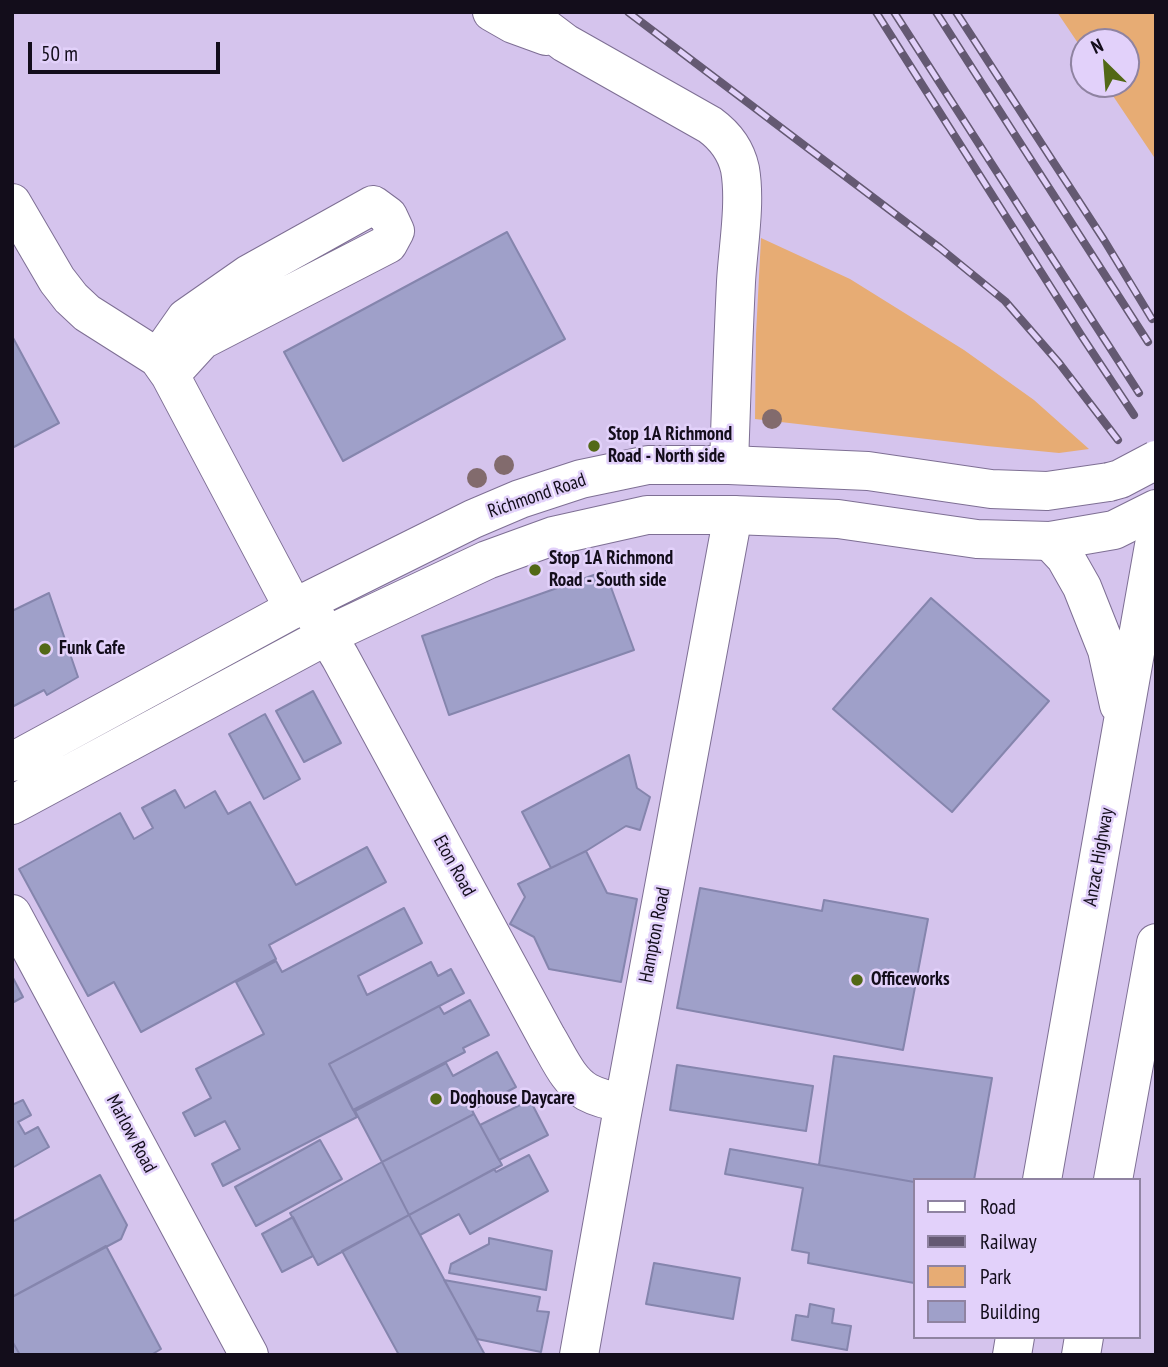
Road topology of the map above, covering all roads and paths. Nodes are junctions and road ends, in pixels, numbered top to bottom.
1 (492, 12) edge
2 (524, 12) edge
3 (565, 43) junction
4 (12, 203) edge
5 (164, 367) junction
6 (1156, 460) edge
7 (729, 466) junction
8 (1156, 509) edge
9 (733, 515) junction
10 (1050, 541) junction
11 (1153, 547) edge
12 (300, 605) junction
13 (328, 635) junction
14 (1123, 721) junction
15 (12, 762) edge
16 (12, 805) edge
17 (12, 914) edge
18 (1156, 943) edge
19 (624, 1103) junction
20 (1042, 1178) edge
21 (1113, 1178) edge
22 (249, 1355) edge
23 (579, 1355) edge

1 - 3 main road
2 - 3 main road
3 - 7 main road, Hampton Road
4 - 5 main road
5 - 5 main road
5 - 12 main road, Eton Road
6 - 7 main road, Richmond Road, bridge
7 - 9 main road, Hampton Road
7 - 12 main road, Richmond Road
8 - 10 main road
9 - 10 main road
9 - 13 main road
9 - 19 main road, Hampton Road
10 - 14 main road
11 - 14 main road, Anzac Highway
12 - 13 main road, Eton Road
12 - 15 main road, Richmond Road
13 - 16 main road
13 - 19 main road, Eton Road
14 - 20 main road, Anzac Highway
17 - 22 main road, Marlow Road
18 - 21 main road
19 - 23 main road, Hampton Road

